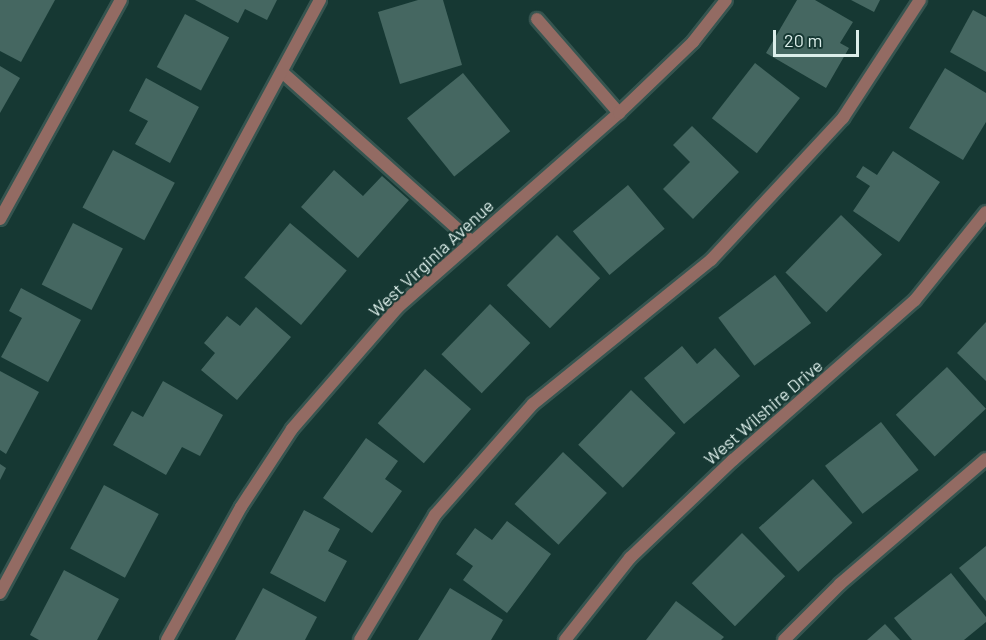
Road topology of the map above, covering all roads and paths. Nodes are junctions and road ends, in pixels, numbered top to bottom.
1 (121, 0) edge
2 (320, 0) edge
3 (726, 0) edge
4 (920, 0) edge
5 (537, 19) dead end
6 (282, 72) junction
7 (619, 113) junction
8 (986, 212) edge
9 (0, 219) edge
10 (472, 242) junction
11 (986, 459) edge
12 (0, 593) edge
13 (167, 640) edge
14 (360, 640) edge
15 (565, 640) edge
16 (784, 640) edge

1 - 9 street
2 - 6 street
3 - 7 street, West Virginia Avenue
4 - 14 street
5 - 7 street
6 - 10 street
6 - 12 street
7 - 10 street, West Virginia Avenue
8 - 15 street, West Wilshire Drive
10 - 13 street, West Virginia Avenue
11 - 16 street

